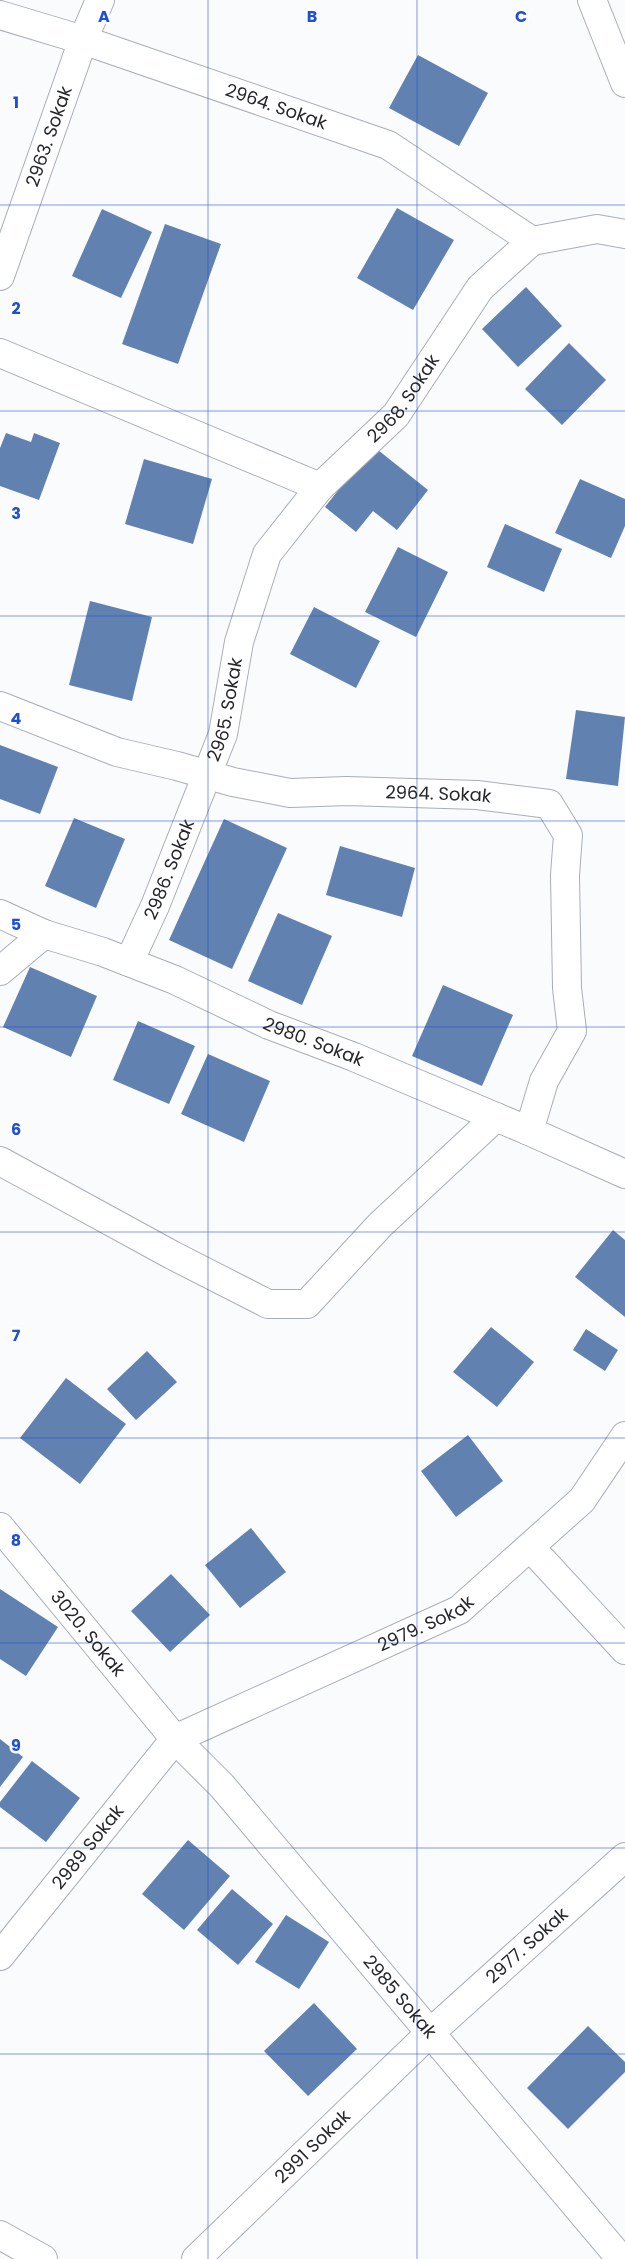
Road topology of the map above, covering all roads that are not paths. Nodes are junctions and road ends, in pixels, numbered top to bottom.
1 (100, 0) edge
2 (592, 0) edge
3 (0, 15) edge
4 (83, 40) junction
5 (625, 83) edge
6 (625, 234) edge
7 (532, 241) junction
8 (0, 276) edge
9 (0, 353) edge
10 (320, 487) junction
11 (239, 642) joint
12 (0, 706) edge
13 (208, 775) junction
14 (0, 914) edge
15 (44, 934) junction
16 (129, 962) junction
17 (0, 971) edge
18 (496, 1117) junction
19 (530, 1131) junction
20 (0, 1161) edge
21 (625, 1174) edge
22 (625, 1436) edge
23 (0, 1528) edge
24 (530, 1547) junction
25 (625, 1650) edge
26 (174, 1739) junction
27 (625, 1857) edge
28 (0, 1956) edge
29 (430, 2033) junction
30 (0, 2235) edge
31 (43, 2259) edge
32 (196, 2259) edge
33 (621, 2259) edge

1 - 4 street, 2963. Sokak
2 - 5 street
3 - 4 street, 2964. Sokak
4 - 7 street, 2964. Sokak
4 - 8 street, 2963. Sokak
6 - 7 street
7 - 10 street, 2968. Sokak
9 - 10 street
10 - 11 street, 2968. Sokak
11 - 13 street, 2965. Sokak
12 - 13 street, 2964. Sokak
13 - 16 street, 2986. Sokak
13 - 19 street, 2964. Sokak
14 - 15 street, 2980. Sokak
15 - 16 street, 2980. Sokak
15 - 17 street
16 - 18 street, 2980. Sokak
18 - 19 street, 2980. Sokak
18 - 20 street
19 - 21 street, 2980. Sokak
22 - 24 street, 2979. Sokak
23 - 26 street, 3020. Sokak
24 - 25 street
24 - 26 street, 2979. Sokak
26 - 28 street, 2989 Sokak
26 - 29 street, 2985 Sokak
27 - 29 street, 2977. Sokak
29 - 32 street, 2991 Sokak
29 - 33 street, 2985 Sokak
30 - 31 street

